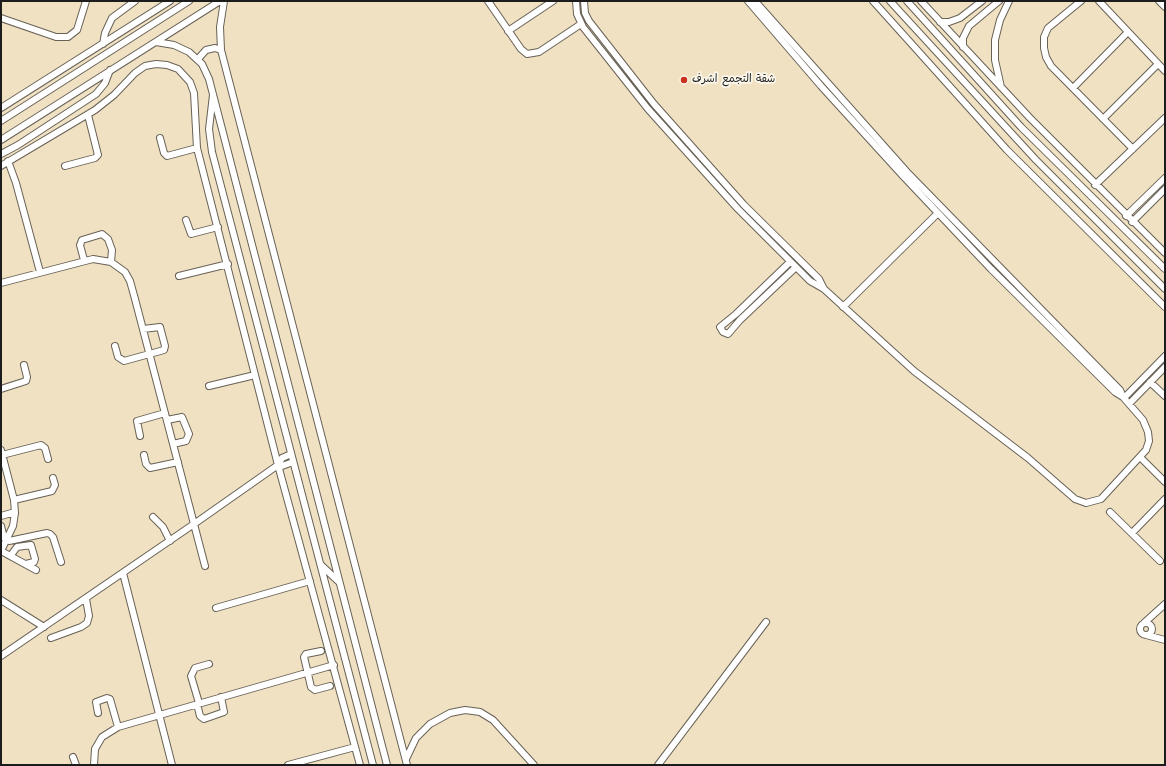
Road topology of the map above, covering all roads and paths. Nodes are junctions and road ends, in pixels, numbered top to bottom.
1 (86, 1) edge
2 (134, 1) edge
3 (170, 1) edge
4 (189, 1) edge
5 (220, 1) edge
6 (224, 1) edge
7 (488, 1) edge
8 (553, 1) edge
9 (576, 1) edge
10 (584, 1) edge
11 (748, 1) edge
12 (755, 1) edge
13 (873, 1) edge
14 (890, 1) edge
15 (907, 1) edge
16 (921, 1) edge
17 (982, 1) edge
18 (998, 1) edge
19 (1009, 1) edge
20 (1081, 1) edge
21 (1100, 1) edge
22 (1159, 1) edge
23 (1165, 7) edge
24 (1, 18) edge
25 (940, 22) junction
26 (580, 24) junction
27 (127, 29) junction
28 (508, 31) junction
29 (1128, 32) junction
30 (132, 38) junction
31 (156, 42) junction
32 (104, 44) junction
33 (606, 45) junction
34 (963, 46) junction
35 (601, 49) junction
36 (221, 50) junction
37 (198, 59) junction
38 (1158, 64) junction
39 (110, 70) junction
40 (1165, 71) edge
41 (1001, 88) junction
42 (1073, 88) junction
43 (213, 94) junction
44 (1, 108) edge
45 (88, 115) junction
46 (1030, 118) junction
47 (1165, 118) edge
48 (1103, 119) junction
49 (1, 122) edge
50 (858, 123) junction
51 (1021, 127) junction
52 (160, 138) dead end
53 (1, 140) edge
54 (197, 148) junction
55 (1133, 149) junction
56 (694, 151) junction
57 (1, 154) edge
58 (689, 156) junction
59 (8, 161) junction
60 (1, 166) edge
61 (65, 166) dead end
62 (1062, 168) junction
63 (905, 174) junction
64 (1053, 177) junction
65 (1165, 178) edge
66 (1073, 179) junction
67 (1096, 185) junction
68 (1064, 189) junction
69 (1165, 189) edge
70 (938, 213) junction
71 (1126, 216) junction
72 (186, 220) dead end
73 (1132, 222) junction
74 (218, 227) junction
75 (769, 231) junction
76 (764, 236) junction
77 (1165, 253) edge
78 (84, 260) junction
79 (111, 262) junction
80 (790, 262) junction
81 (228, 264) junction
82 (993, 266) junction
83 (796, 268) junction
84 (1165, 269) edge
85 (40, 272) junction
86 (179, 276) dead end
87 (1, 283) edge
88 (1165, 289) edge
89 (824, 290) junction
90 (843, 307) junction
91 (1165, 307) edge
92 (144, 329) junction
93 (115, 346) dead end
94 (150, 354) junction
95 (1165, 356) edge
96 (24, 365) dead end
97 (1165, 366) edge
98 (255, 375) junction
99 (1150, 382) junction
100 (209, 386) dead end
101 (1, 388) edge
102 (1165, 396) edge
103 (1124, 398) junction
104 (1129, 404) junction
105 (165, 413) junction
106 (167, 420) junction
107 (140, 436) dead end
108 (173, 444) junction
109 (2, 452) edge
110 (291, 454) junction
111 (144, 455) dead end
112 (1141, 458) junction
113 (48, 459) dead end
114 (178, 462) junction
115 (293, 462) junction
116 (278, 465) junction
117 (53, 478) dead end
118 (1165, 482) edge
119 (1165, 499) edge
120 (14, 500) junction
121 (15, 512) junction
122 (1110, 512) dead end
123 (1, 516) edge
124 (153, 517) dead end
125 (194, 524) junction
126 (1, 526) edge
127 (1132, 533) junction
128 (7, 540) junction
129 (170, 541) junction
130 (1, 551) edge
131 (11, 555) junction
132 (1160, 561) dead end
133 (61, 562) dead end
134 (26, 564) junction
135 (320, 564) junction
136 (205, 566) dead end
137 (36, 570) dead end
138 (123, 573) junction
139 (310, 581) junction
140 (338, 582) junction
141 (86, 599) junction
142 (1, 600) edge
143 (1165, 604) edge
144 (216, 608) dead end
145 (1156, 614) junction
146 (766, 622) dead end
147 (1143, 624) junction
148 (44, 627) junction
149 (1152, 628) junction
150 (1146, 635) junction
151 (51, 638) dead end
152 (1163, 639) edge
153 (321, 651) dead end
154 (1, 656) edge
155 (209, 664) dead end
156 (334, 665) junction
157 (308, 672) junction
158 (330, 686) dead end
159 (221, 697) junction
160 (198, 703) junction
161 (98, 714) dead end
162 (159, 714) junction
163 (118, 727) junction
164 (355, 747) junction
165 (73, 757) dead end
166 (407, 763) edge
167 (76, 765) edge
168 (94, 765) edge
169 (172, 765) edge
170 (288, 765) edge
171 (360, 765) edge
172 (373, 765) edge
173 (387, 765) edge
174 (534, 765) edge
175 (658, 765) edge

1 - 24 street
2 - 32 street
3 - 27 street
4 - 30 street
5 - 31 street
6 - 36 street
7 - 28 street
8 - 28 street
9 - 26 street
10 - 33 street
11 - 50 street
12 - 50 street
13 - 91 street
14 - 64 street
15 - 51 street
16 - 25 street
17 - 25 street
18 - 34 street
19 - 41 street
20 - 42 street
21 - 29 street
22 - 23 street
25 - 34 street
26 - 28 street
26 - 35 street
27 - 30 street
27 - 32 street
29 - 38 street
29 - 42 street
30 - 49 street
31 - 37 street
31 - 39 street
32 - 44 street
33 - 35 street
33 - 56 street
34 - 41 street
35 - 58 street
36 - 37 street
36 - 166 street
37 - 43 street
38 - 40 street
38 - 48 street
39 - 53 street
39 - 57 street
41 - 46 street
42 - 48 street
43 - 110 street
43 - 140 street
45 - 54 street
45 - 59 street
45 - 61 street
46 - 51 street
46 - 67 street
47 - 55 street
48 - 55 street
50 - 63 street
51 - 62 street
52 - 54 street
54 - 74 street
55 - 67 street
56 - 58 street
56 - 75 street
58 - 76 street
59 - 60 street
59 - 85 street
62 - 64 street
62 - 66 street
63 - 70 street
63 - 82 street
64 - 68 street
65 - 71 street
66 - 68 street
66 - 84 street
67 - 71 street
68 - 88 street
69 - 73 street
70 - 82 street
70 - 90 street
71 - 73 street
72 - 74 street
73 - 77 street
74 - 81 street
75 - 76 street
75 - 89 street
76 - 80 street
78 - 79 street
78 - 79 street
78 - 85 street
79 - 92 street
80 - 83 street
80 - 83 street
81 - 86 street
81 - 98 street
82 - 103 street
83 - 89 street
85 - 87 street
89 - 90 street
90 - 112 street
92 - 94 street
92 - 94 street
93 - 94 street
94 - 105 street
95 - 103 street
96 - 101 street
97 - 99 street
98 - 100 street
98 - 116 street
99 - 102 street
99 - 104 street
103 - 104 street
104 - 112 street
105 - 106 street
105 - 107 street
106 - 108 street
106 - 108 street
108 - 114 street
109 - 113 street
109 - 120 street
110 - 115 street
110 - 116 street
111 - 114 street
112 - 118 street
114 - 125 street
115 - 116 street
115 - 135 street
116 - 125 street
116 - 139 street
117 - 120 street
119 - 127 street
120 - 121 street
121 - 123 street
121 - 128 street
122 - 127 street
124 - 129 street
125 - 129 street
125 - 136 street
126 - 128 street
127 - 132 street
128 - 130 street
128 - 133 street
129 - 138 street
130 - 131 street
131 - 134 street
131 - 134 street
134 - 137 street
135 - 140 street
135 - 172 street
138 - 141 street
138 - 162 street
139 - 144 street
139 - 156 street
140 - 173 street
141 - 148 street
141 - 151 street
142 - 148 street
143 - 145 street
145 - 147 street
145 - 149 street
146 - 175 street
147 - 149 street
147 - 150 street
148 - 154 street
149 - 150 street
149 - 152 street
150 - 152 street
153 - 157 street
155 - 160 street
156 - 157 street
156 - 164 street
157 - 158 street
157 - 159 street
159 - 160 street
159 - 160 street
160 - 162 street
161 - 163 street
162 - 163 street
162 - 169 street
163 - 168 street
164 - 170 street
164 - 171 street
165 - 167 street
166 - 174 street

